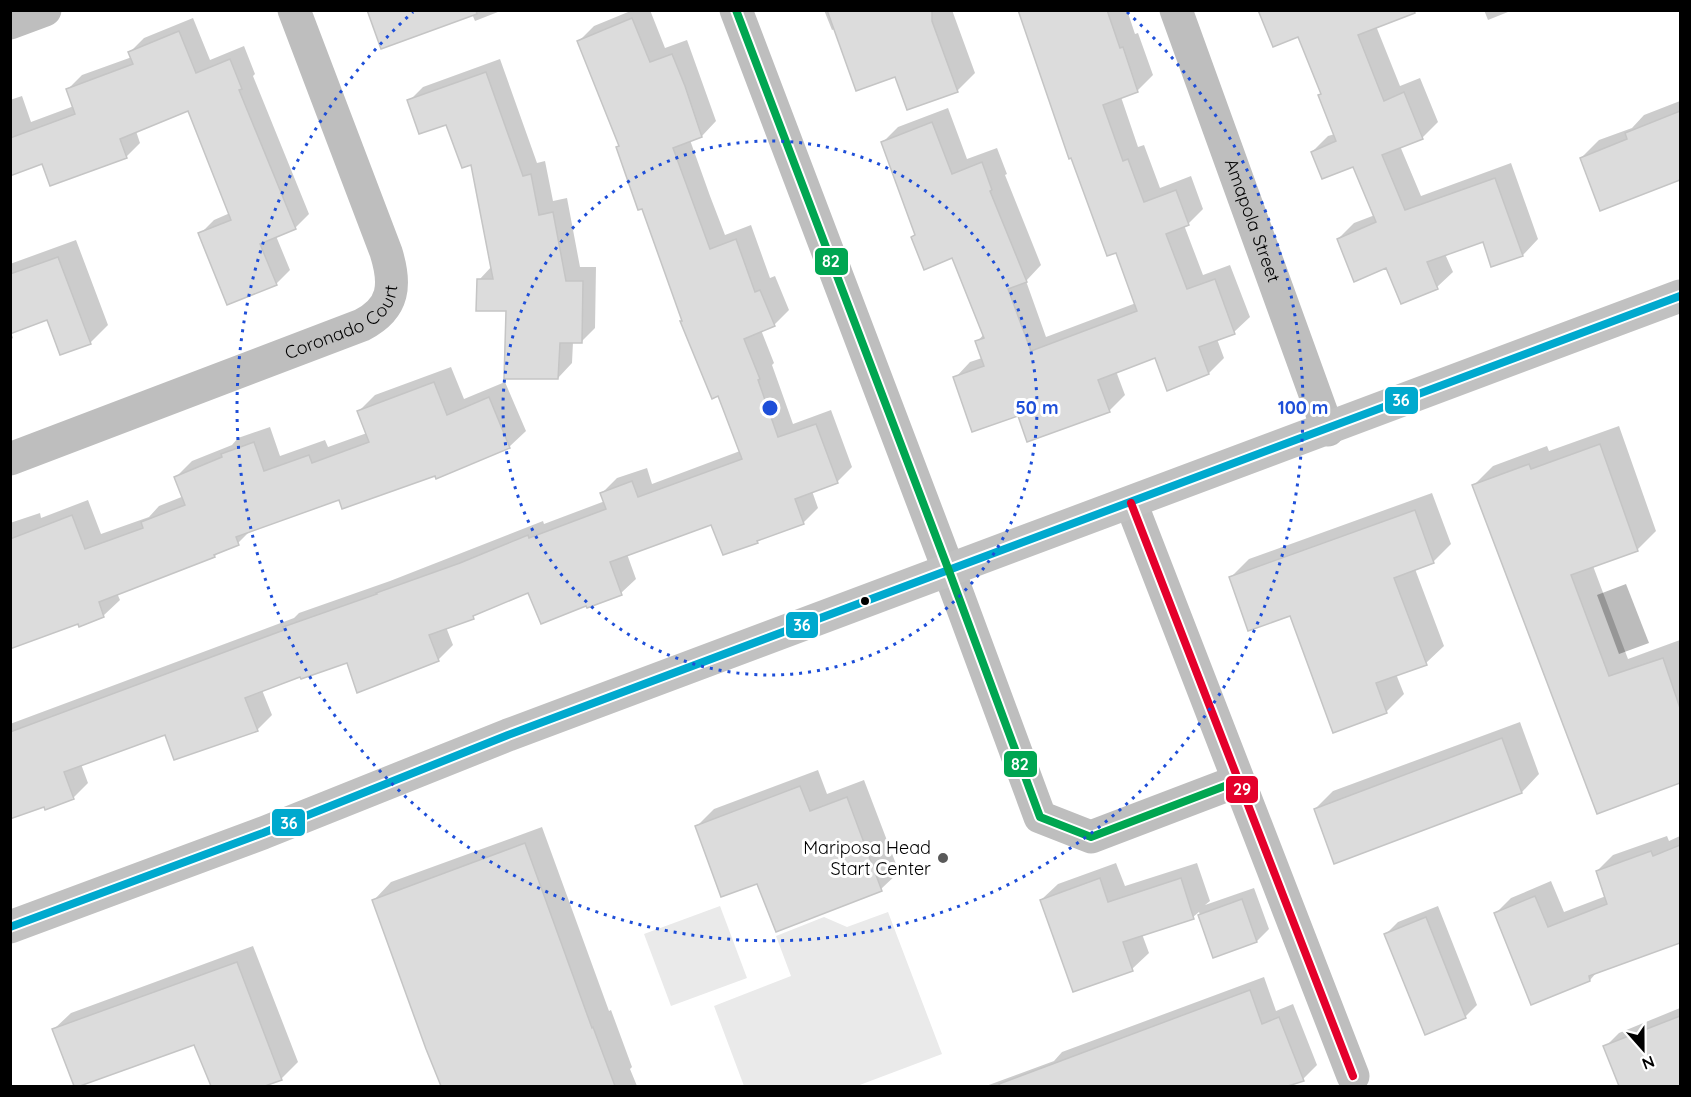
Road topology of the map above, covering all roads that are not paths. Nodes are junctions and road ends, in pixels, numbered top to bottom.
1 (45, 10) edge
2 (294, 10) edge
3 (736, 10) edge
4 (1176, 10) edge
5 (10, 23) edge
6 (1680, 296) edge
7 (1328, 430) junction
8 (10, 459) edge
9 (1131, 503) junction
10 (949, 572) junction
11 (1238, 781) junction
12 (10, 927) edge
13 (1353, 1076) dead end

1 - 5 street
2 - 8 street, Coronado Court
3 - 10 street
4 - 7 street, Amapola Street
6 - 7 main road
7 - 9 main road
9 - 10 main road
9 - 11 street
10 - 11 street
10 - 12 main road
11 - 13 street

